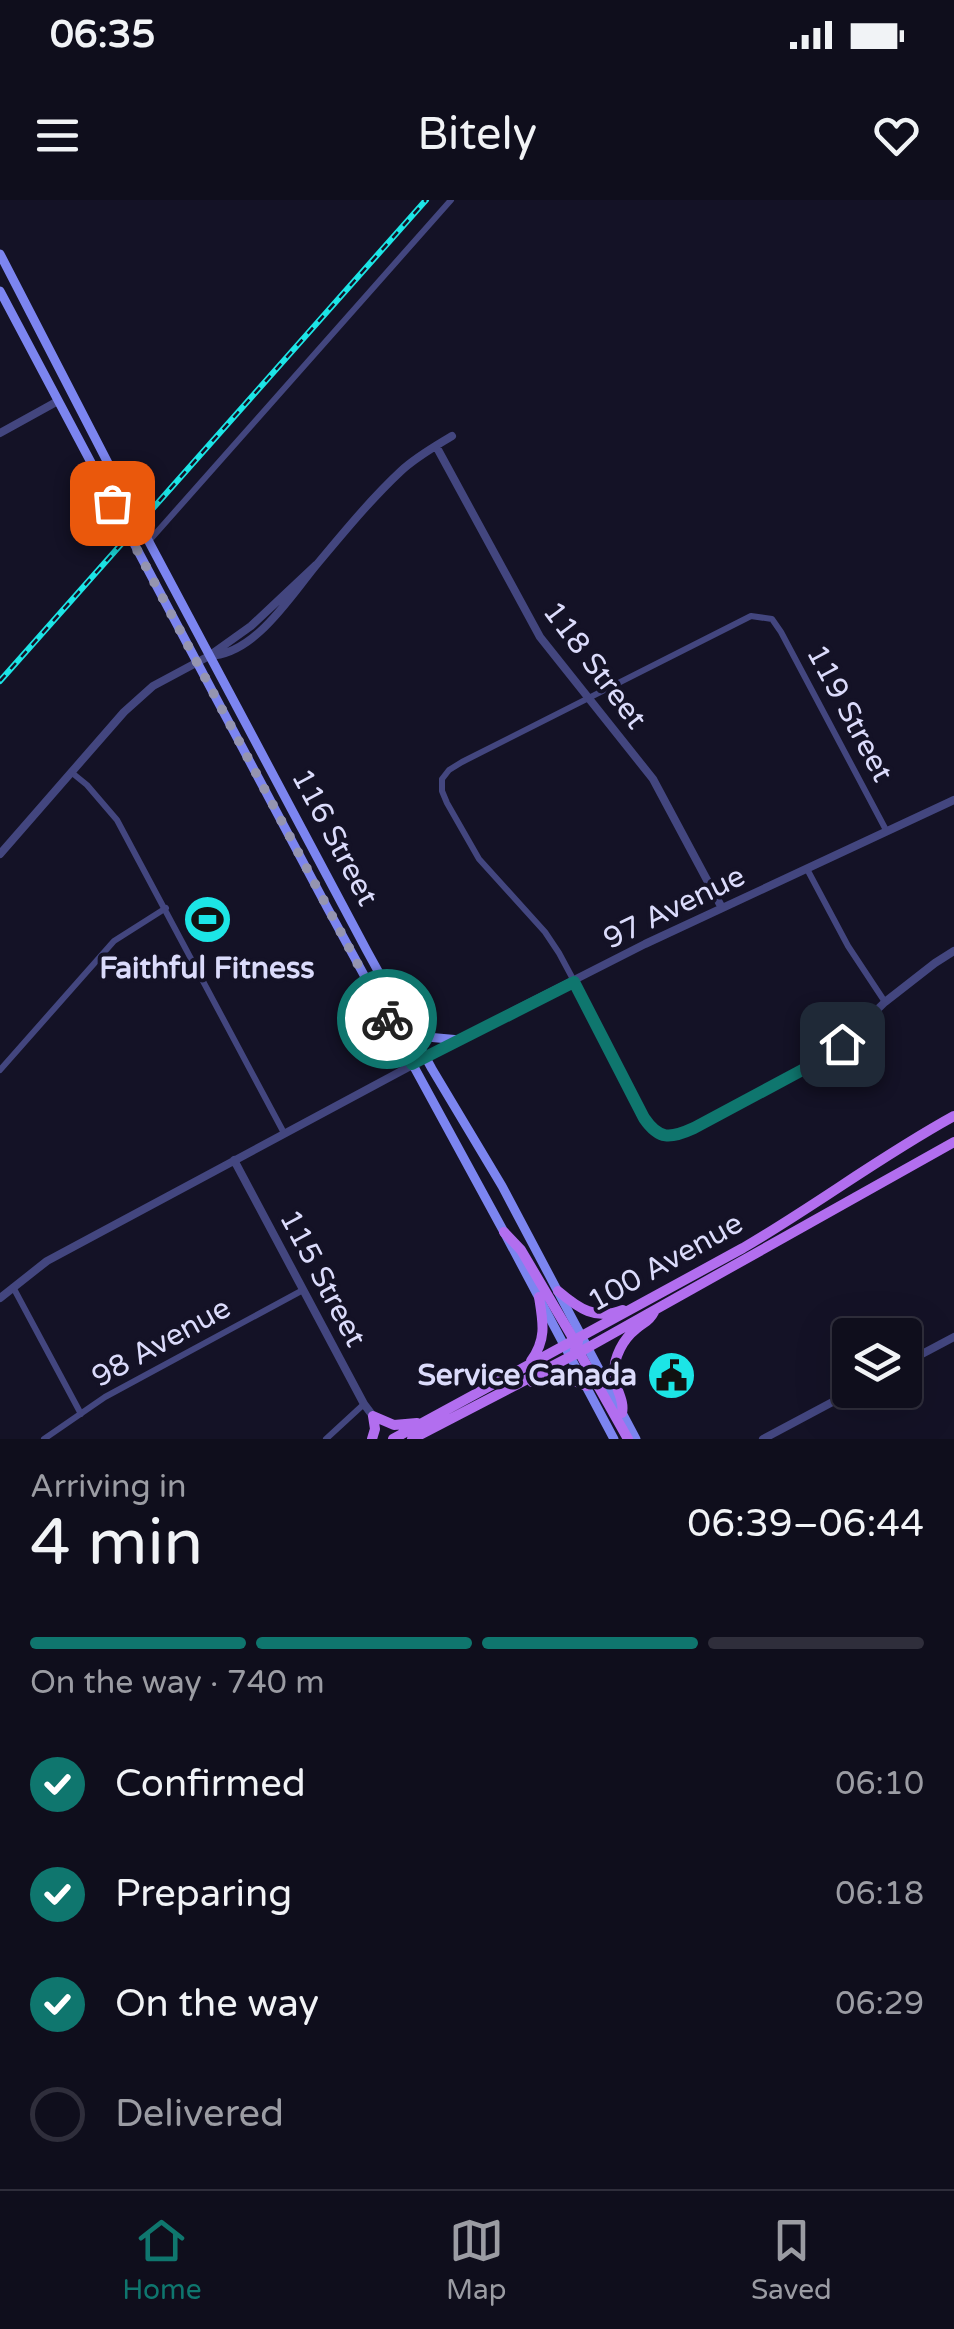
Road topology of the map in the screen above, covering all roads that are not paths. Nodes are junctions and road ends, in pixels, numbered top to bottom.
1 (451, 200) edge
2 (0, 256) edge
3 (0, 291) edge
4 (72, 394) junction
5 (58, 401) junction
6 (0, 433) edge
7 (452, 436) dead end
8 (436, 446) junction
9 (149, 542) junction
10 (209, 656) junction
11 (198, 662) junction
12 (587, 697) junction
13 (71, 772) junction
14 (954, 800) edge
15 (886, 830) junction
16 (0, 854) edge
17 (807, 869) junction
18 (166, 908) junction
19 (722, 908) junction
20 (954, 951) edge
21 (574, 982) junction
22 (885, 1002) junction
23 (408, 1024) junction
24 (460, 1040) junction
25 (425, 1056) junction
26 (412, 1064) junction
27 (0, 1070) edge
28 (954, 1116) edge
29 (284, 1133) junction
30 (954, 1142) edge
31 (234, 1160) junction
32 (504, 1232) junction
33 (13, 1287) junction
34 (304, 1290) junction
35 (558, 1291) junction
36 (539, 1297) junction
37 (0, 1298) edge
38 (642, 1304) junction
39 (655, 1308) junction
40 (954, 1337) edge
41 (576, 1346) junction
42 (922, 1354) edge
43 (528, 1366) junction
44 (587, 1386) junction
45 (503, 1392) junction
46 (832, 1402) edge
47 (364, 1404) junction
48 (622, 1413) junction
49 (82, 1414) junction
50 (374, 1416) junction
51 (423, 1423) junction
52 (44, 1439) edge
53 (326, 1439) edge
54 (372, 1439) edge
55 (393, 1439) edge
56 (412, 1439) edge
57 (614, 1439) edge
58 (632, 1439) edge
59 (763, 1439) edge

1 - 9 street
2 - 4 main road, 116 Street
3 - 5 main road, 116 Street
4 - 5 street
4 - 9 main road, 116 Street
5 - 6 street
5 - 11 main road, 116 Street
7 - 8 street
8 - 10 street
8 - 12 street, 118 Street
9 - 10 main road, 116 Street
10 - 11 street
10 - 23 main road, 116 Street
11 - 13 street
11 - 26 main road, 116 Street
12 - 15 street, 119 Street
12 - 19 street, 118 Street
12 - 21 street
13 - 16 street
13 - 18 street
14 - 15 street, 97 Avenue
15 - 17 street, 97 Avenue
17 - 19 street, 97 Avenue
17 - 22 street
18 - 27 street
18 - 29 street
19 - 21 street, 97 Avenue
20 - 22 street
21 - 22 street
21 - 24 street, 97 Avenue
23 - 24 main road
23 - 25 main road, 116 Street
24 - 25 street, 97 Avenue
25 - 26 street, 97 Avenue
25 - 35 main road, 116 Street
26 - 29 street, 97 Avenue
26 - 32 main road, 116 Street
28 - 38 main road, 100 Avenue
29 - 31 street, 97 Avenue
30 - 39 main road, 100 Avenue
31 - 33 street, 97 Avenue
31 - 34 street, 115 Street
32 - 36 main road, 116 Street
32 - 41 main road
33 - 37 street, 97 Avenue
33 - 49 street
34 - 47 street, 115 Street
34 - 49 street, 98 Avenue
35 - 38 main road
35 - 41 main road, 116 Street
36 - 41 main road, 116 Street
36 - 43 main road
38 - 41 main road, 100 Avenue
39 - 41 main road, 100 Avenue
39 - 48 main road
40 - 42 street
41 - 43 main road, 100 Avenue
41 - 44 main road, 116 Street
41 - 45 main road, 100 Avenue
41 - 48 main road, 116 Street
41 - 58 main road
43 - 51 main road, 100 Avenue
44 - 45 main road
44 - 57 main road, 116 Street
45 - 56 main road, 100 Avenue
46 - 59 street
47 - 50 street, 115 Street
47 - 53 street
48 - 58 main road, 116 Street
49 - 52 street, 98 Avenue
50 - 51 main road
50 - 54 main road
51 - 55 main road, 100 Avenue

